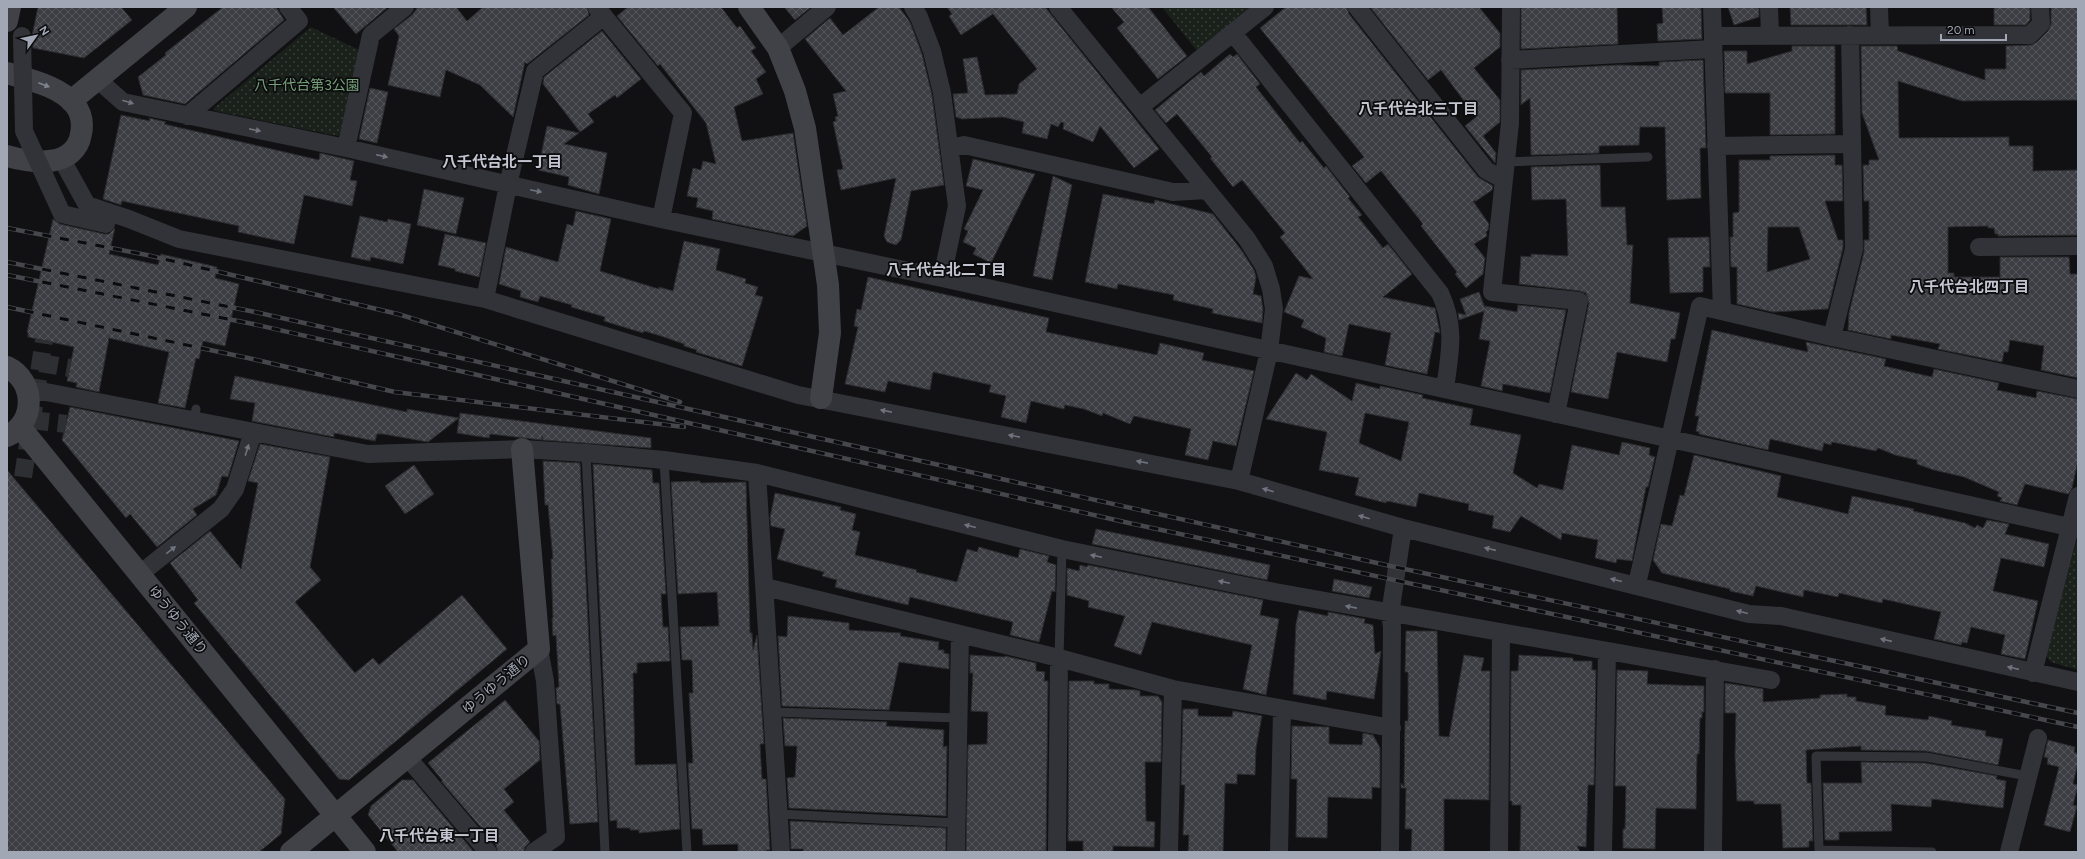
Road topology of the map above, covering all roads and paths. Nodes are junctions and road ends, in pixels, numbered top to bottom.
1 (10, 7) edge
2 (186, 7) edge
3 (288, 7) edge
4 (406, 7) edge
5 (749, 7) edge
6 (827, 7) edge
7 (913, 7) edge
8 (1058, 7) edge
9 (1265, 7) edge
10 (1357, 7) edge
11 (1511, 7) edge
12 (1712, 7) edge
13 (1769, 7) edge
14 (1879, 7) edge
15 (2040, 7) edge
16 (600, 12) edge
17 (7, 21) edge
18 (1233, 33) junction
19 (1850, 35) junction
20 (22, 36) dead end
21 (1770, 36) junction
22 (1880, 36) junction
23 (1713, 43) junction
24 (778, 48) junction
25 (1510, 60) junction
26 (7, 73) edge
27 (97, 79) junction
28 (71, 101) junction
29 (1140, 107) junction
30 (187, 116) junction
31 (1852, 144) junction
32 (1716, 146) junction
33 (346, 148) junction
34 (950, 148) junction
35 (7, 156) edge
36 (1648, 156) dead end
37 (61, 158) junction
38 (1506, 162) junction
39 (1504, 180) junction
40 (508, 185) junction
41 (1207, 190) junction
42 (643, 215) junction
43 (106, 224) dead end
44 (2078, 246) edge
45 (1979, 247) dead end
46 (824, 253) junction
47 (942, 278) junction
48 (485, 299) junction
49 (1722, 311) junction
50 (1832, 337) junction
51 (1269, 351) junction
52 (7, 367) edge
53 (1445, 388) junction
54 (2078, 389) edge
55 (29, 392) junction
56 (821, 398) junction
57 (1556, 414) junction
58 (14, 432) edge
59 (253, 432) junction
60 (1670, 440) junction
61 (522, 450) junction
62 (586, 452) junction
63 (664, 460) junction
64 (757, 473) junction
65 (1239, 481) junction
66 (2078, 496) edge
67 (1403, 528) junction
68 (2074, 528) edge
69 (1062, 549) junction
70 (140, 574) junction
71 (1637, 584) junction
72 (765, 587) junction
73 (1390, 614) junction
74 (960, 634) junction
75 (1501, 634) junction
76 (539, 649) junction
77 (1606, 652) junction
78 (1059, 658) junction
79 (1715, 669) junction
80 (2033, 673) junction
81 (1771, 680) dead end
82 (2078, 682) edge
83 (1171, 684) junction
84 (1282, 710) junction
85 (772, 712) junction
86 (959, 718) junction
87 (1392, 728) junction
88 (2038, 738) dead end
89 (407, 758) junction
90 (2027, 776) junction
91 (779, 814) junction
92 (337, 815) junction
93 (957, 823) junction
94 (291, 852) edge
95 (366, 852) edge
96 (488, 852) edge
97 (534, 852) edge
98 (605, 852) edge
99 (687, 852) edge
100 (781, 852) edge
101 (956, 852) edge
102 (1057, 852) edge
103 (1169, 852) edge
104 (1278, 852) edge
105 (1390, 852) edge
106 (1498, 852) edge
107 (1603, 852) edge
108 (1713, 852) edge
109 (1932, 852) edge
110 (2009, 852) edge

1 - 17 street
2 - 27 street
3 - 30 street
4 - 33 street
5 - 24 street
6 - 24 street
7 - 34 street
8 - 29 street
9 - 18 street
10 - 39 street
11 - 25 street
12 - 23 street
13 - 21 street
14 - 22 street
15 - 22 street
16 - 40 street
16 - 42 street
18 - 29 street
18 - 53 street
19 - 21 street
19 - 22 street
19 - 31 street
20 - 43 street, bridge
21 - 23 street
23 - 25 street
23 - 32 street
24 - 46 street
25 - 38 street
26 -> 28 street
27 - 28 street
27 -> 30 street
28 - 37 street
29 - 41 street
30 -> 33 street
31 - 32 street
31 - 50 street
32 - 49 street
33 -> 40 street
34 - 41 street
34 - 47 street
35 - 37 street
36 - 38 lane
37 - 48 street
38 - 39 street
39 - 57 street
40 -> 42 street
40 - 48 street
41 - 51 street
42 - 46 street
44 - 45 street
46 - 47 street
46 - 56 street
47 - 51 street
48 - 56 street
49 - 50 street
49 - 60 street
50 - 54 street
51 - 53 street
51 - 65 street
52 - 55 street
53 - 57 street
55 - 58 street
55 - 59 street
65 -> 56 street
57 - 60 street
58 - 70 street, ゆうゆう通り
59 - 61 street
70 -> 59 street, ゆうゆう通り
60 - 68 street
60 - 71 street
61 - 62 street
61 - 76 street, ゆうゆう通り
62 - 63 street
62 - 98 lane
63 - 64 street
63 - 99 lane
69 -> 64 street
64 - 72 street
67 -> 65 street
66 - 68 street
71 -> 67 street
67 - 73 street
68 - 80 street
73 -> 69 street
69 - 78 lane
70 - 92 street, ゆうゆう通り
80 -> 71 street
72 - 74 street
72 - 85 street
73 - 75 street
73 - 87 street
74 - 78 street
74 - 86 street
75 - 77 street
75 - 106 street
76 - 89 street, ゆうゆう通り
76 - 97 street
77 - 79 street
77 - 107 street
78 - 83 street
78 - 102 street
79 - 81 street
79 - 108 street
80 - 82 street
83 - 84 street
83 - 103 street
84 - 87 street
84 - 104 street
85 - 86 lane
85 - 91 street
86 - 93 street
87 - 105 street
88 - 90 street
89 - 92 street, ゆうゆう通り
89 - 96 street
90 - 109 lane
90 - 110 street
91 - 93 lane
91 - 100 street
92 - 94 street
92 - 95 street, ゆうゆう通り
93 - 101 street

